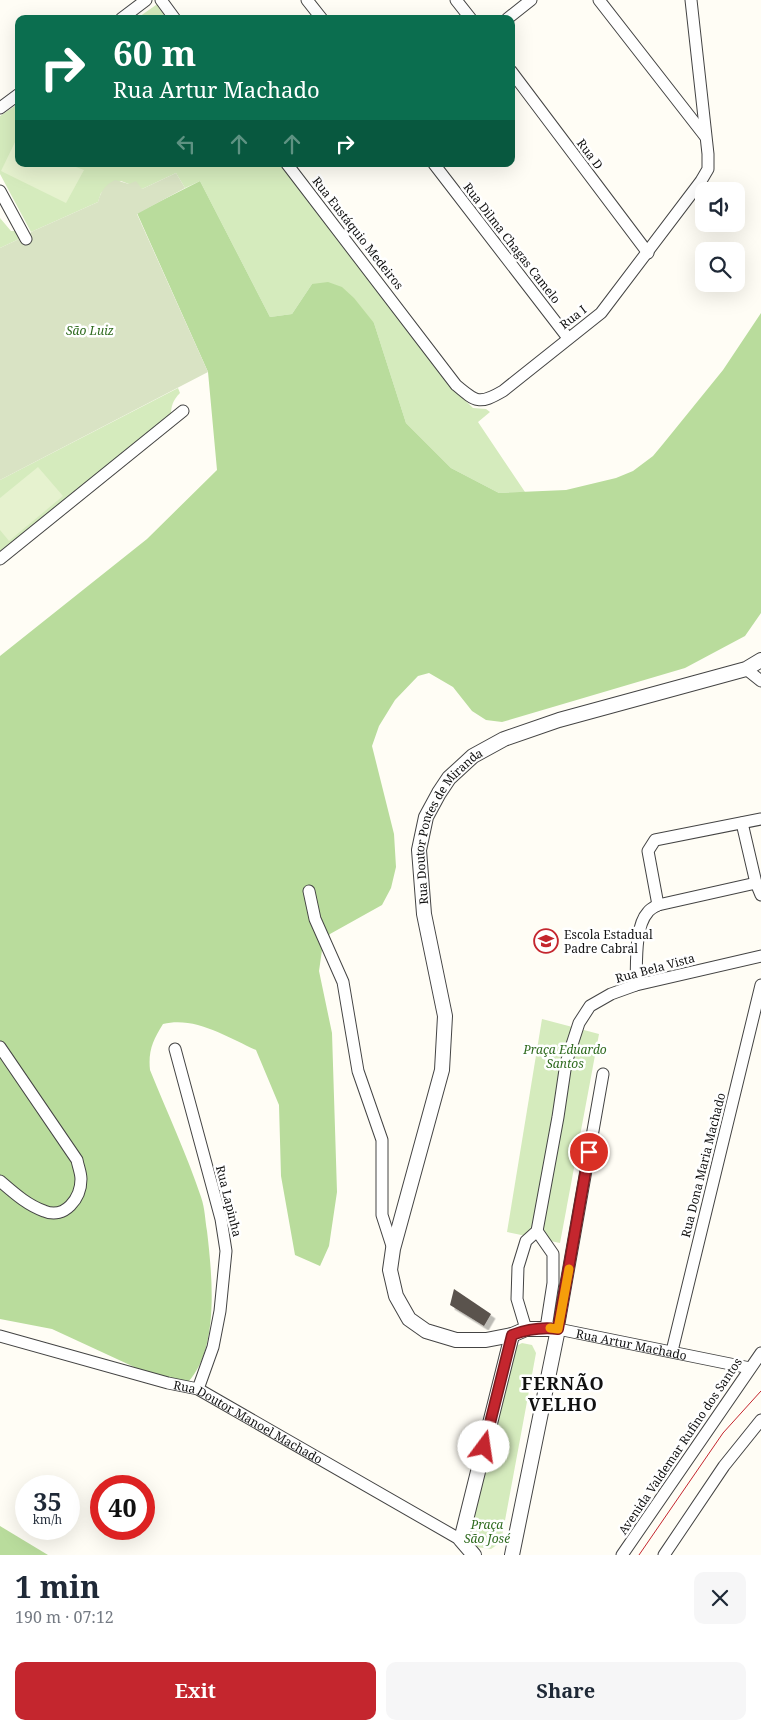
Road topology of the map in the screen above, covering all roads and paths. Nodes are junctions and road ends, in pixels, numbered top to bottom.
1 (146, 0) edge
2 (161, 0) edge
3 (307, 0) edge
4 (456, 0) edge
5 (531, 0) edge
6 (600, 0) edge
7 (691, 0) edge
8 (125, 15) edge
9 (173, 15) edge
10 (319, 15) edge
11 (468, 15) edge
12 (512, 15) edge
13 (515, 76) edge
14 (15, 97) edge
15 (0, 108) edge
16 (706, 137) junction
17 (289, 167) edge
18 (436, 167) edge
19 (0, 191) edge
20 (26, 239) dead end
21 (648, 254) junction
22 (407, 319) joint
23 (568, 338) junction
24 (182, 411) dead end
25 (0, 559) edge
26 (761, 660) edge
27 (746, 668) junction
28 (761, 681) edge
29 (761, 819) edge
30 (742, 823) junction
31 (756, 883) junction
32 (309, 891) dead end
33 (761, 895) edge
34 (658, 905) junction
35 (761, 956) edge
36 (636, 985) junction
37 (761, 985) edge
38 (0, 1047) edge
39 (175, 1050) dead end
40 (603, 1074) dead end
41 (0, 1181) edge
42 (537, 1231) junction
43 (392, 1249) junction
44 (552, 1328) junction
45 (526, 1329) junction
46 (512, 1335) junction
47 (0, 1336) edge
48 (672, 1351) junction
49 (761, 1353) edge
50 (750, 1368) junction
51 (198, 1389) junction
52 (759, 1425) edge
53 (461, 1540) junction
54 (474, 1555) edge
55 (512, 1555) edge
56 (622, 1555) edge
57 (664, 1555) edge

1 - 8 street
2 - 9 street
3 - 10 street
4 - 11 street
5 - 12 street
6 - 16 street
7 - 16 street, Rua I
13 - 21 street, Rua D
14 - 15 street
16 - 21 street, Rua I
17 - 22 street, Rua Eustáquio Medeiros
18 - 23 street, Rua Dilma Chagas Camelo
19 - 20 street
21 - 23 street, Rua I
22 - 23 street, Rua I
24 - 25 street
26 - 27 street, Rua Doutor Pontes de Miranda
27 - 28 street
27 - 43 street, Rua Doutor Pontes de Miranda
29 - 30 street
30 - 31 street
30 - 34 street
31 - 33 street
31 - 34 street
32 - 43 street, Rua Doutor Pontes de Miranda
34 - 36 street
35 - 36 street, Rua Bela Vista
36 - 42 street, Rua Bela Vista
37 - 48 street, Rua Dona Maria Machado
38 - 41 street
39 - 51 street, Rua Lapinha
40 - 44 street
42 - 44 street
42 - 45 street
43 - 46 street, Rua Doutor Pontes de Miranda
44 - 45 street, Rua Artur Machado
44 - 48 street, Rua Artur Machado
44 - 55 street
45 - 46 street, Rua Artur Machado
46 - 53 street
47 - 51 street, Rua Doutor Manoel Machado
48 - 50 street, Rua Artur Machado
49 - 50 street, Avenida Valdemar Rufino dos Santos
50 - 56 street, Avenida Valdemar Rufino dos Santos
51 - 53 street, Rua Doutor Manoel Machado
52 - 57 street
53 - 54 street, Rua Doutor Manoel Machado

